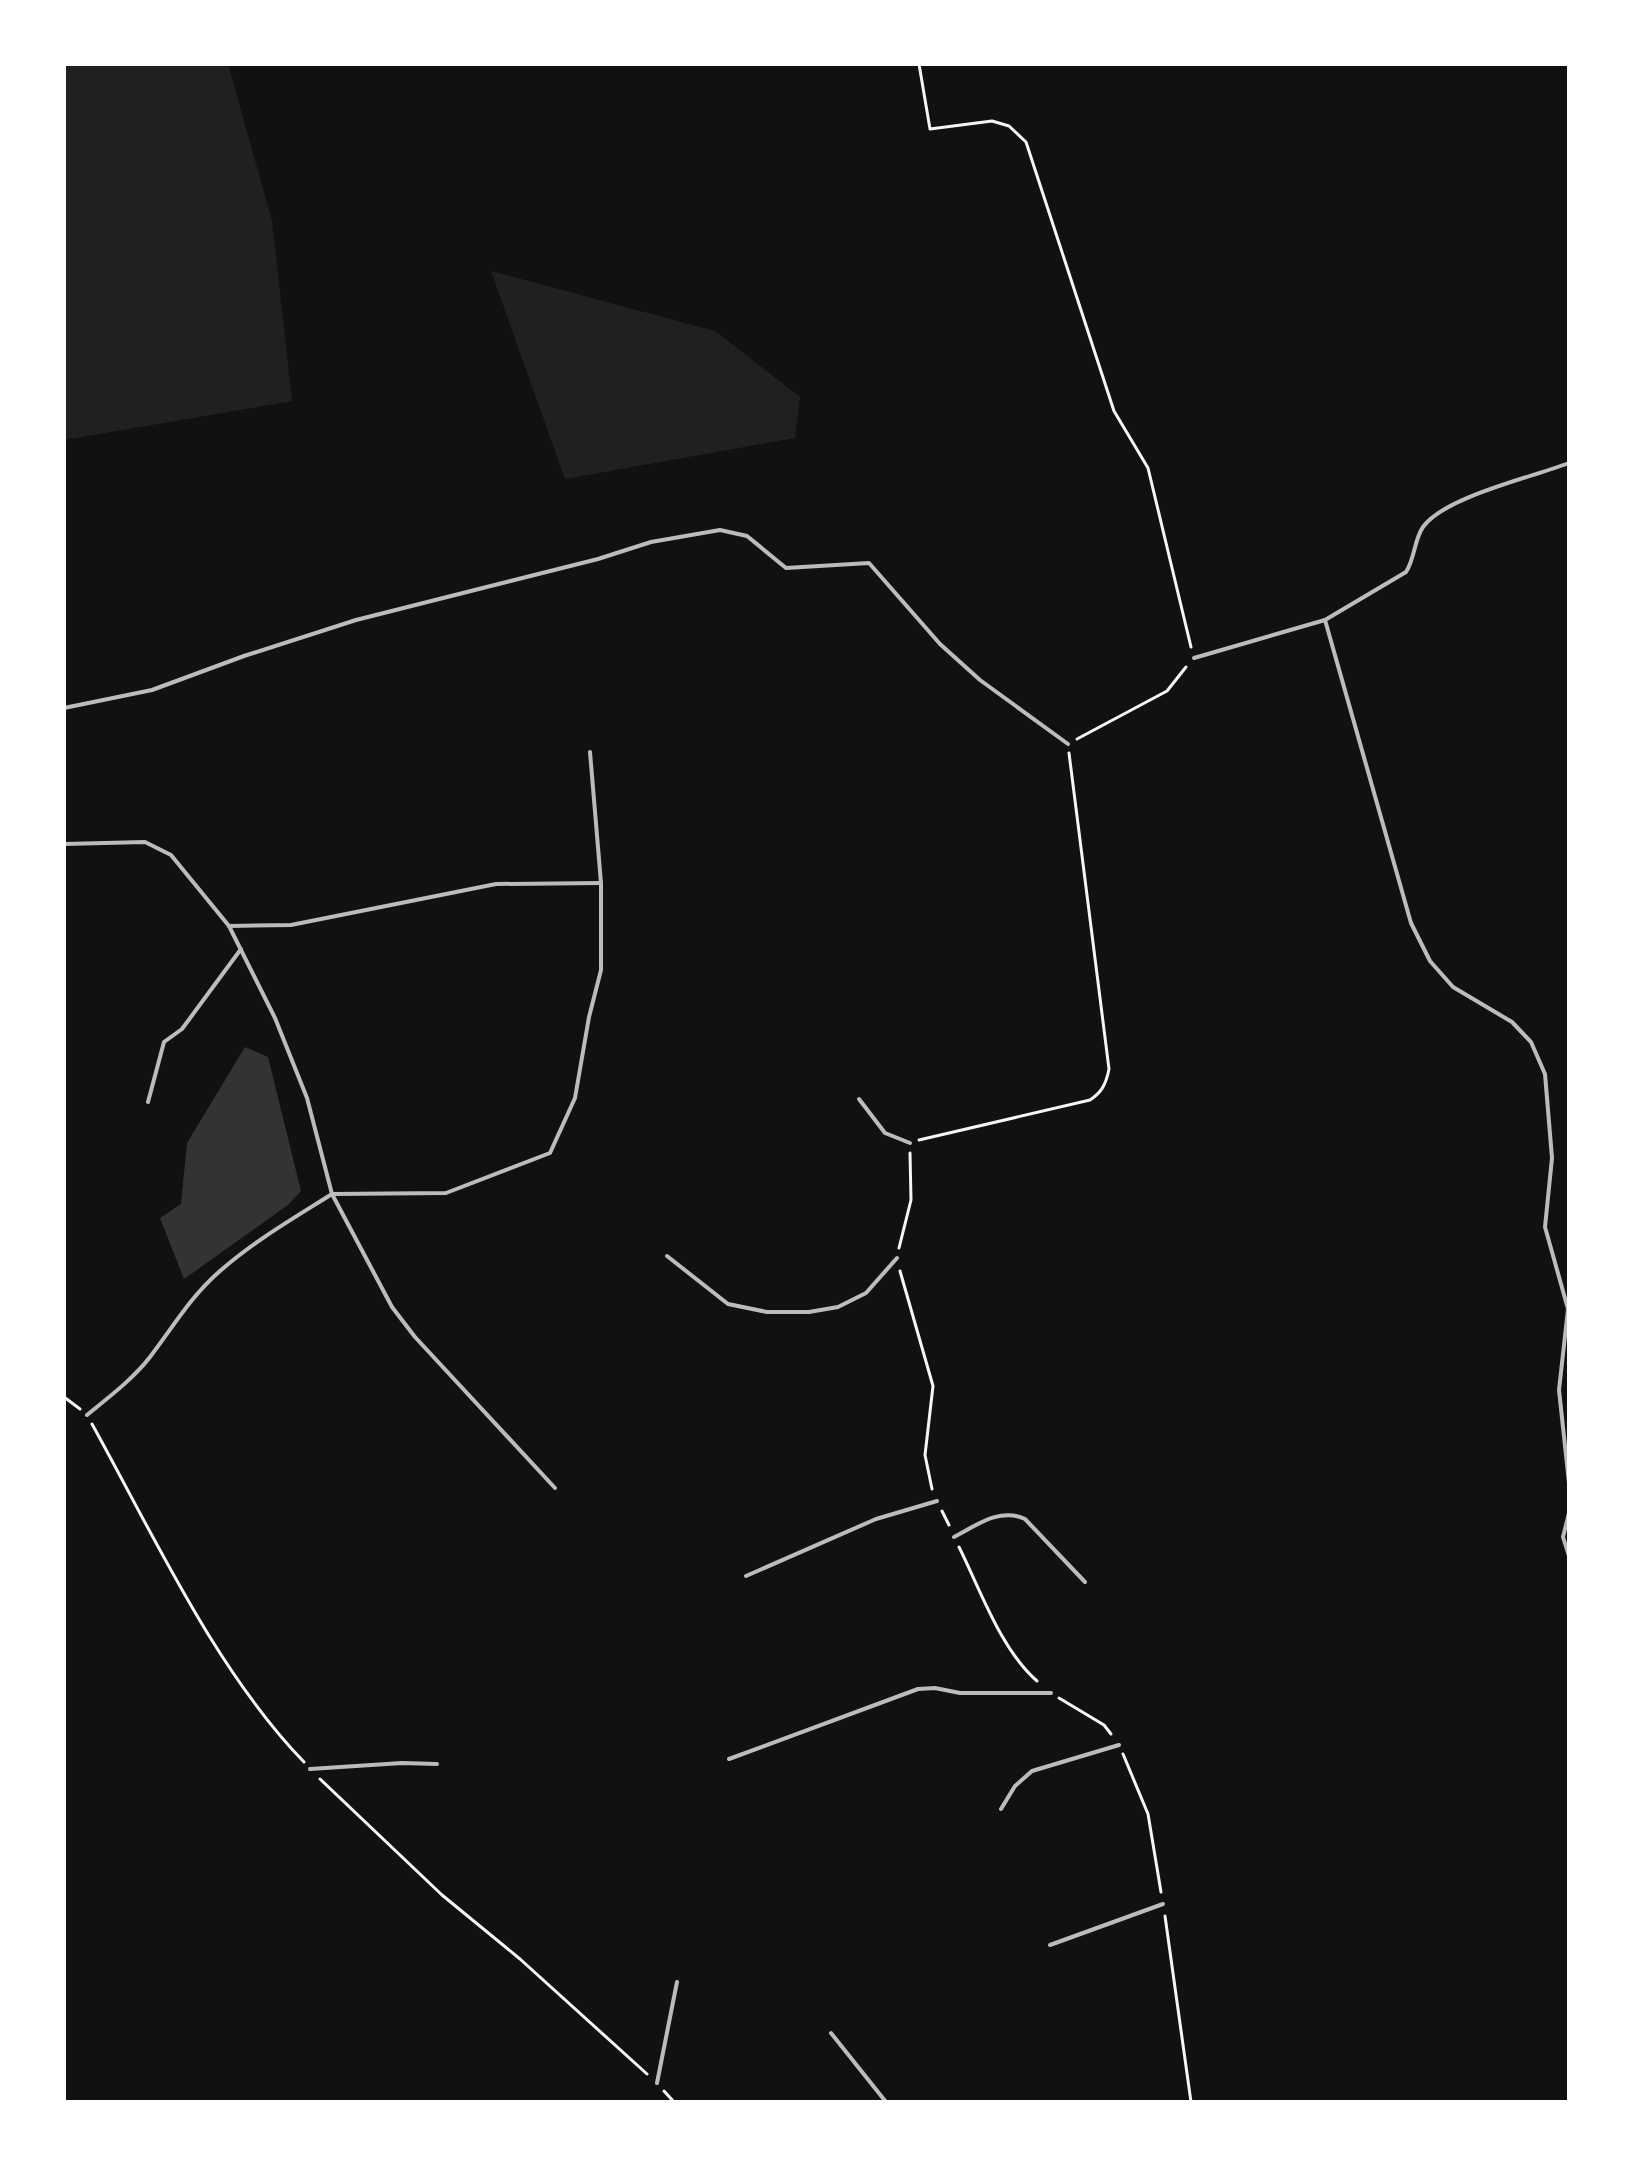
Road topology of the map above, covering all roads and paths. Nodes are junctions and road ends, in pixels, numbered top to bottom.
1 (919, 64) edge
2 (1569, 463) edge
3 (1325, 620) junction
4 (1194, 658) junction
5 (64, 708) edge
6 (1068, 744) junction
7 (590, 752) dead end
8 (64, 844) edge
9 (601, 883) junction
10 (229, 926) junction
11 (241, 949) junction
12 (859, 1099) dead end
13 (148, 1102) dead end
14 (910, 1143) junction
15 (332, 1194) junction
16 (667, 1256) dead end
17 (897, 1258) junction
18 (87, 1415) dead end
19 (1569, 1483) edge
20 (555, 1488) dead end
21 (937, 1501) junction
22 (1569, 1513) edge
23 (954, 1537) junction
24 (1569, 1556) edge
25 (746, 1576) dead end
26 (1085, 1582) dead end
27 (1051, 1693) junction
28 (1119, 1745) junction
29 (729, 1759) dead end
30 (437, 1764) dead end
31 (310, 1769) dead end
32 (1001, 1809) dead end
33 (1163, 1904) junction
34 (1050, 1945) dead end
35 (677, 1982) dead end
36 (831, 2033) dead end
37 (657, 2083) dead end
38 (886, 2102) edge
39 (1191, 2102) edge

1 - 4 path
2 - 3 lane
3 - 4 lane
3 - 19 lane
4 - 6 path
5 - 6 lane
6 - 14 path
7 - 9 lane
8 - 10 lane
9 - 10 lane
9 - 15 lane
10 - 11 lane
11 - 13 lane
11 - 15 lane
12 - 14 lane
14 - 17 path
15 - 18 lane
15 - 20 lane
16 - 17 lane
17 - 21 path
21 - 23 path
21 - 25 lane
22 - 24 lane
23 - 26 lane
23 - 27 path
27 - 28 path
27 - 29 lane
28 - 32 lane
28 - 33 path
30 - 31 lane
33 - 34 lane
33 - 39 path
35 - 37 lane
36 - 38 lane

